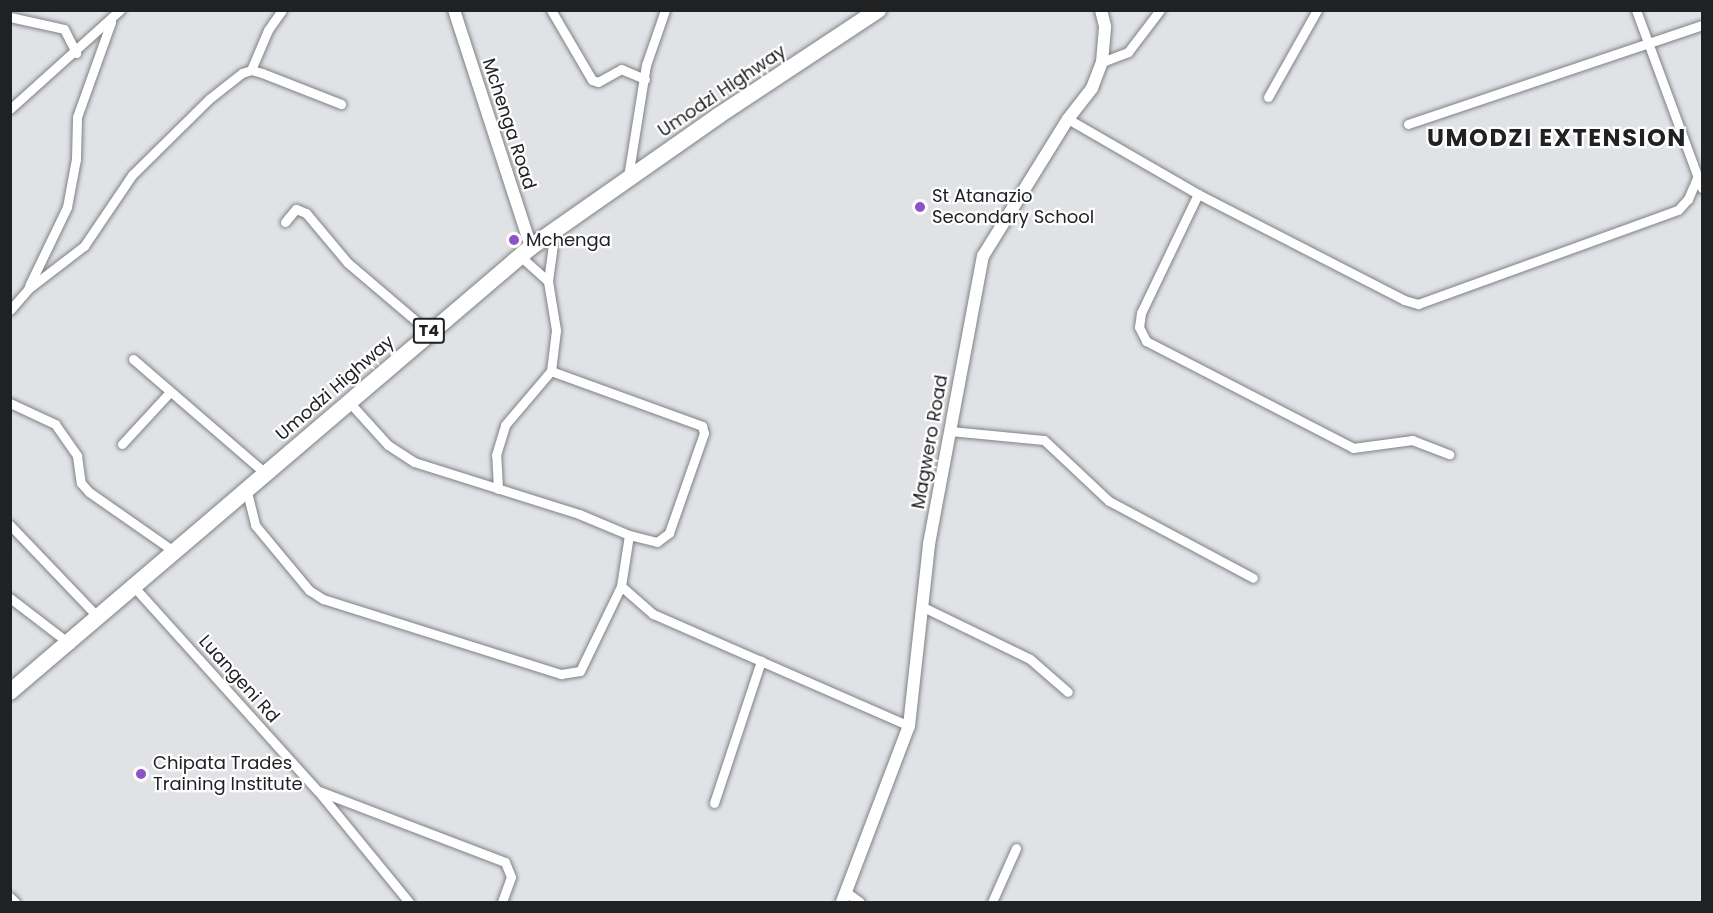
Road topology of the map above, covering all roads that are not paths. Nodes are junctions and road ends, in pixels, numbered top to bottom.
1 (120, 10) edge
2 (282, 10) edge
3 (454, 10) edge
4 (551, 10) edge
5 (665, 10) edge
6 (1101, 10) edge
7 (1160, 10) edge
8 (1317, 10) edge
9 (1636, 10) edge
10 (870, 12) edge
11 (10, 17) edge
12 (111, 22) junction
13 (1702, 26) edge
14 (1649, 45) junction
15 (76, 53) junction
16 (1102, 62) junction
17 (251, 70) junction
18 (645, 79) junction
19 (1268, 97) dead end
20 (341, 104) dead end
21 (10, 109) edge
22 (1068, 119) junction
23 (1408, 124) dead end
24 (1698, 175) junction
25 (628, 177) junction
26 (1702, 188) edge
27 (1198, 194) junction
28 (285, 222) dead end
29 (555, 230) junction
30 (525, 252) junction
31 (548, 281) junction
32 (28, 289) junction
33 (10, 310) edge
34 (428, 332) junction
35 (133, 359) dead end
36 (551, 371) junction
37 (169, 393) junction
38 (349, 402) junction
39 (10, 403) edge
40 (950, 430) junction
41 (122, 444) dead end
42 (1449, 454) dead end
43 (266, 474) junction
44 (498, 489) junction
45 (247, 492) junction
46 (10, 525) edge
47 (629, 535) junction
48 (175, 552) junction
49 (1253, 578) dead end
50 (621, 586) junction
51 (135, 588) junction
52 (10, 598) edge
53 (921, 606) junction
54 (99, 618) junction
55 (70, 644) junction
56 (761, 661) junction
57 (12, 688) edge
58 (1068, 692) dead end
59 (909, 726) junction
60 (318, 791) junction
61 (714, 803) dead end
62 (1016, 848) dead end
63 (844, 897) edge
64 (409, 903) edge
65 (502, 903) edge
66 (860, 903) edge
67 (992, 903) edge

1 - 12 street
2 - 17 street
3 - 30 street, Mchenga Road
4 - 18 street
5 - 18 street
6 - 16 street, Magwero Road
7 - 16 street
8 - 19 street
9 - 14 street
10 - 25 highway, Umodzi Highway / T4
11 - 15 street
12 - 15 street
12 - 32 street
13 - 14 street
14 - 23 street
14 - 24 street
15 - 21 street
16 - 22 street, Magwero Road
17 - 20 street
17 - 32 street
18 - 25 street
22 - 27 street
22 - 40 street, Magwero Road
24 - 26 street
24 - 27 street
25 - 29 highway, Umodzi Highway / T4
27 - 42 street
28 - 34 street
29 - 30 highway, Umodzi Highway / T4
29 - 31 street
30 - 31 street
30 - 34 highway, Umodzi Highway / T4
31 - 36 street
32 - 33 street
34 - 38 highway, Umodzi Highway / T4
35 - 37 street
36 - 44 street
36 - 47 street
37 - 41 street
37 - 43 street
38 - 43 highway, Umodzi Highway / T4
38 - 44 street
39 - 48 street
40 - 49 street
40 - 53 street, Magwero Road
43 - 45 highway, Umodzi Highway / T4
44 - 47 street
45 - 48 highway, Umodzi Highway / T4
45 - 50 street
46 - 54 street
47 - 50 street
48 - 51 highway, Umodzi Highway / T4
50 - 56 street
51 - 54 highway, Umodzi Highway / T4
51 - 60 street, Luangeni Rd
52 - 55 street
53 - 58 street
53 - 59 street, Magwero Road
54 - 55 highway, Umodzi Highway / T4
55 - 57 highway, Umodzi Highway / T4
56 - 59 street
56 - 61 street
59 - 63 street, Magwero Road
60 - 64 street, Luangeni Rd
60 - 65 street, Luangeni Rd
62 - 67 street
63 - 66 street

